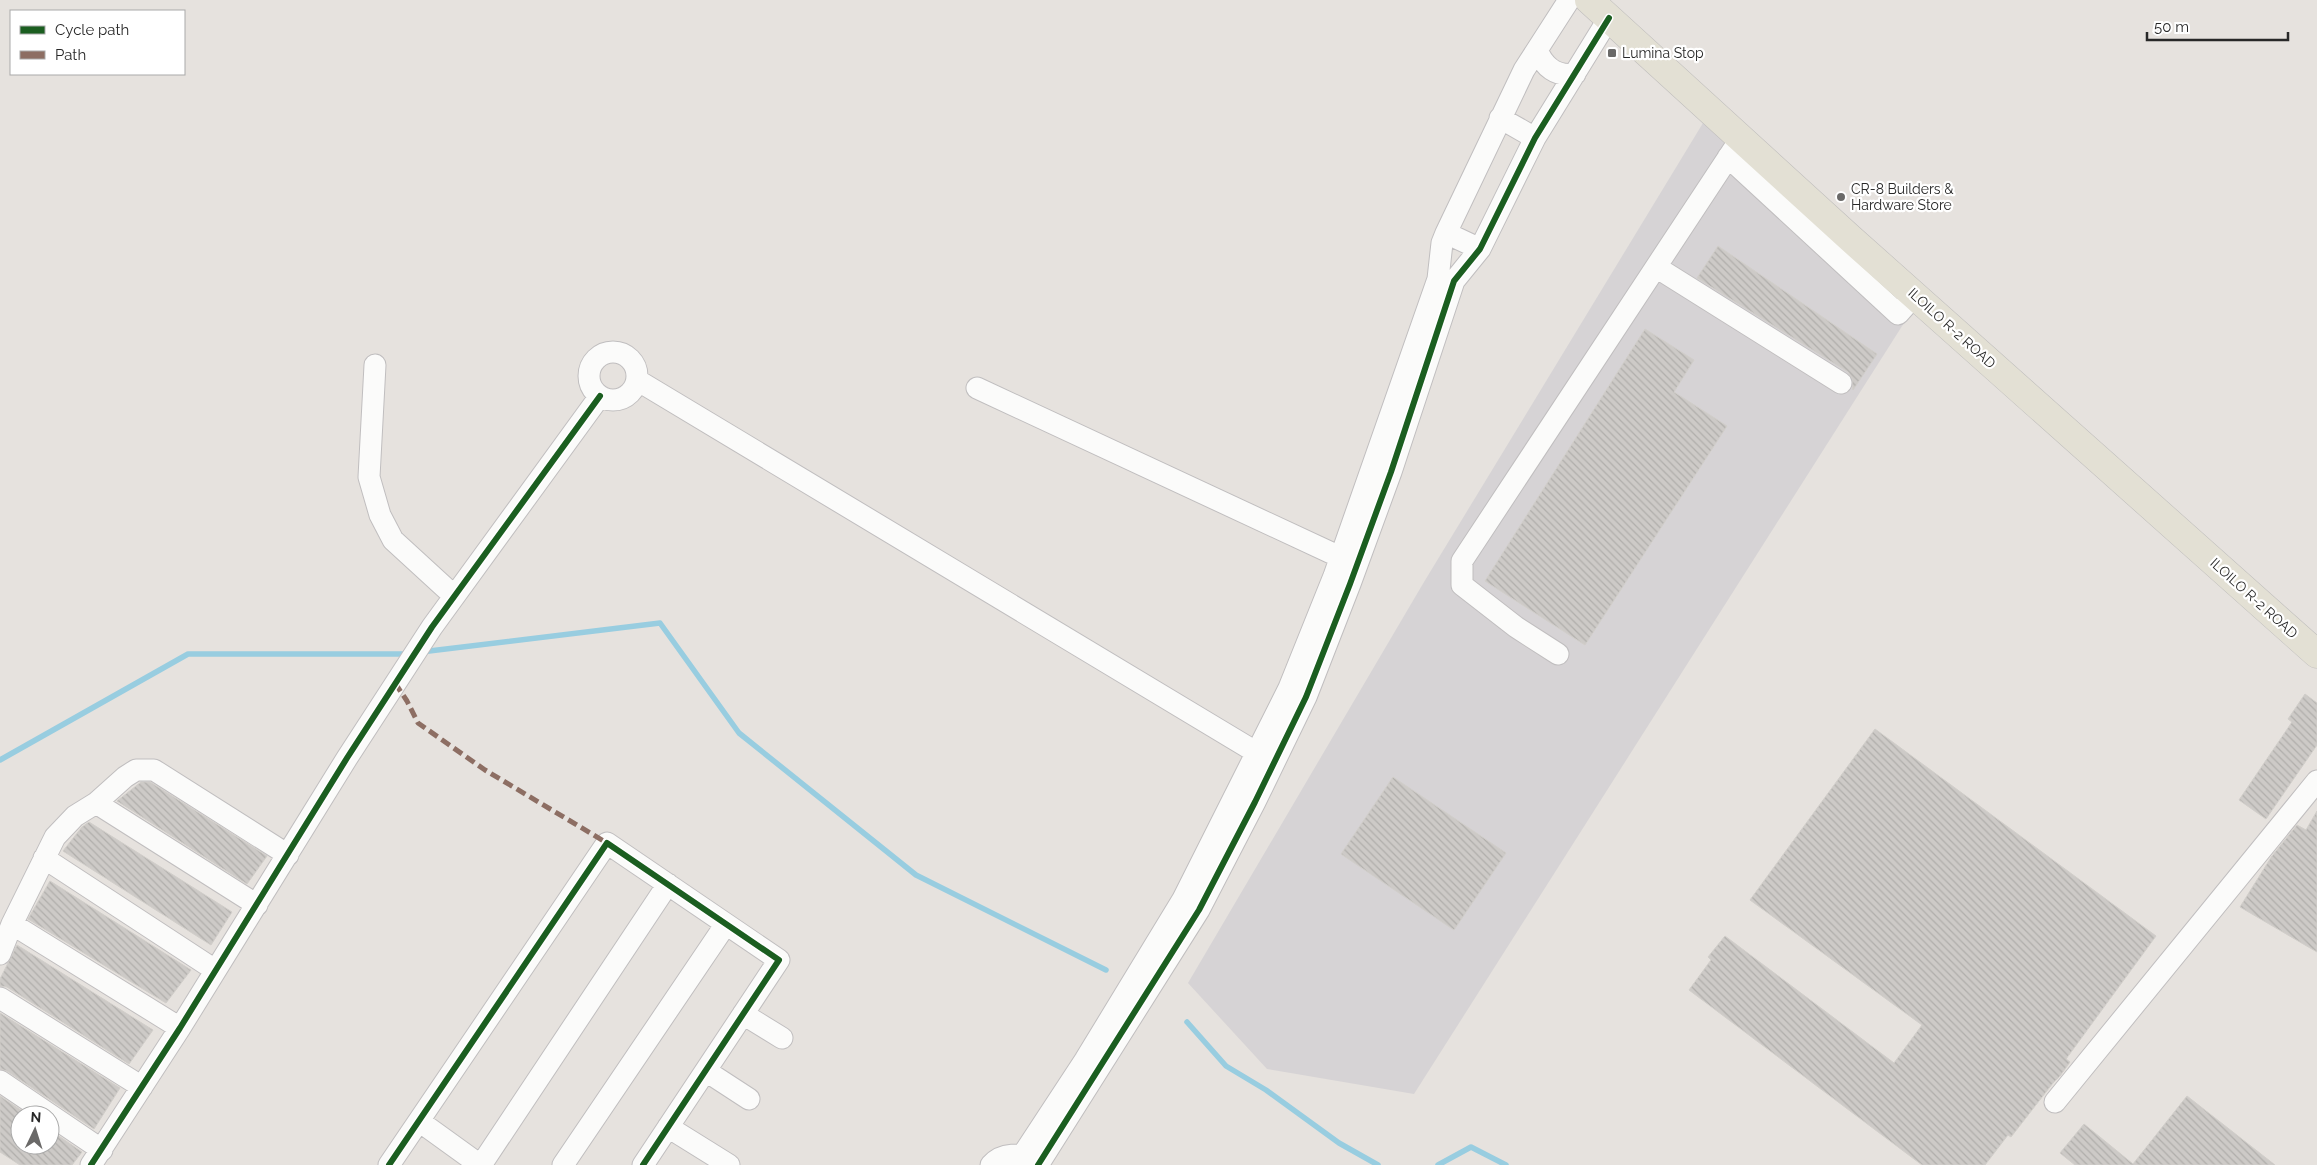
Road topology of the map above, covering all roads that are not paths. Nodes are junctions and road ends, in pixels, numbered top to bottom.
1 (1569, 0) edge
2 (1589, 0) edge
3 (1609, 18) junction
4 (1537, 50) junction
5 (1575, 74) junction
6 (1500, 118) junction
7 (1535, 138) junction
8 (1734, 148) junction
9 (1446, 233) junction
10 (1480, 249) junction
11 (1656, 267) junction
12 (1420, 353) junction
13 (375, 365) dead end
14 (637, 380) junction
15 (1841, 383) dead end
16 (978, 388) dead end
17 (600, 396) junction
18 (1382, 469) junction
19 (1342, 572) junction
20 (453, 595) junction
21 (1558, 654) dead end
22 (2317, 654) edge
23 (1265, 758) junction
24 (2317, 781) edge
25 (96, 803) junction
26 (288, 855) junction
27 (44, 858) junction
28 (668, 884) junction
29 (257, 905) junction
30 (12, 924) junction
31 (726, 924) junction
32 (0, 954) edge
33 (215, 970) junction
34 (0, 998) edge
35 (743, 1014) junction
36 (180, 1028) junction
37 (782, 1038) dead end
38 (706, 1070) junction
39 (0, 1081) edge
40 (142, 1087) junction
41 (750, 1099) dead end
42 (2055, 1102) dead end
43 (419, 1121) junction
44 (668, 1127) junction
45 (96, 1157) edge
46 (1032, 1162) edge
47 (389, 1165) edge
48 (481, 1165) edge
49 (564, 1165) edge
50 (643, 1165) edge
51 (729, 1165) edge
52 (991, 1165) edge

1 - 4 street
2 - 3 main road, ILOILO R-2 ROAD
3 - 5 street
3 - 8 main road, ILOILO R-2 ROAD
4 - 5 street
4 - 6 street
5 - 7 street
6 - 7 street
6 - 9 street
7 - 10 street
8 - 11 street
8 - 22 main road, ILOILO R-2 ROAD
9 - 10 street
9 - 12 street
10 - 12 street
11 - 15 street
11 - 21 street
12 - 18 street
13 - 20 street
14 - 17 street
14 - 17 street
14 - 23 street
16 - 19 street
17 - 20 street
18 - 19 street
18 - 19 street
19 - 23 street
20 - 26 street
23 - 46 street
24 - 42 street
25 - 26 street
25 - 27 street
25 - 29 street
26 - 29 street
27 - 30 street
27 - 33 street
28 - 31 street
28 - 43 street
28 - 48 street
29 - 33 street
30 - 32 street
30 - 36 street
31 - 35 street
31 - 49 street
33 - 36 street
34 - 40 street
35 - 37 street
35 - 38 street
36 - 40 street
38 - 41 street
38 - 44 street
39 - 45 street
40 - 45 street
43 - 47 street
43 - 48 street
44 - 50 street
44 - 51 street
46 - 52 street

